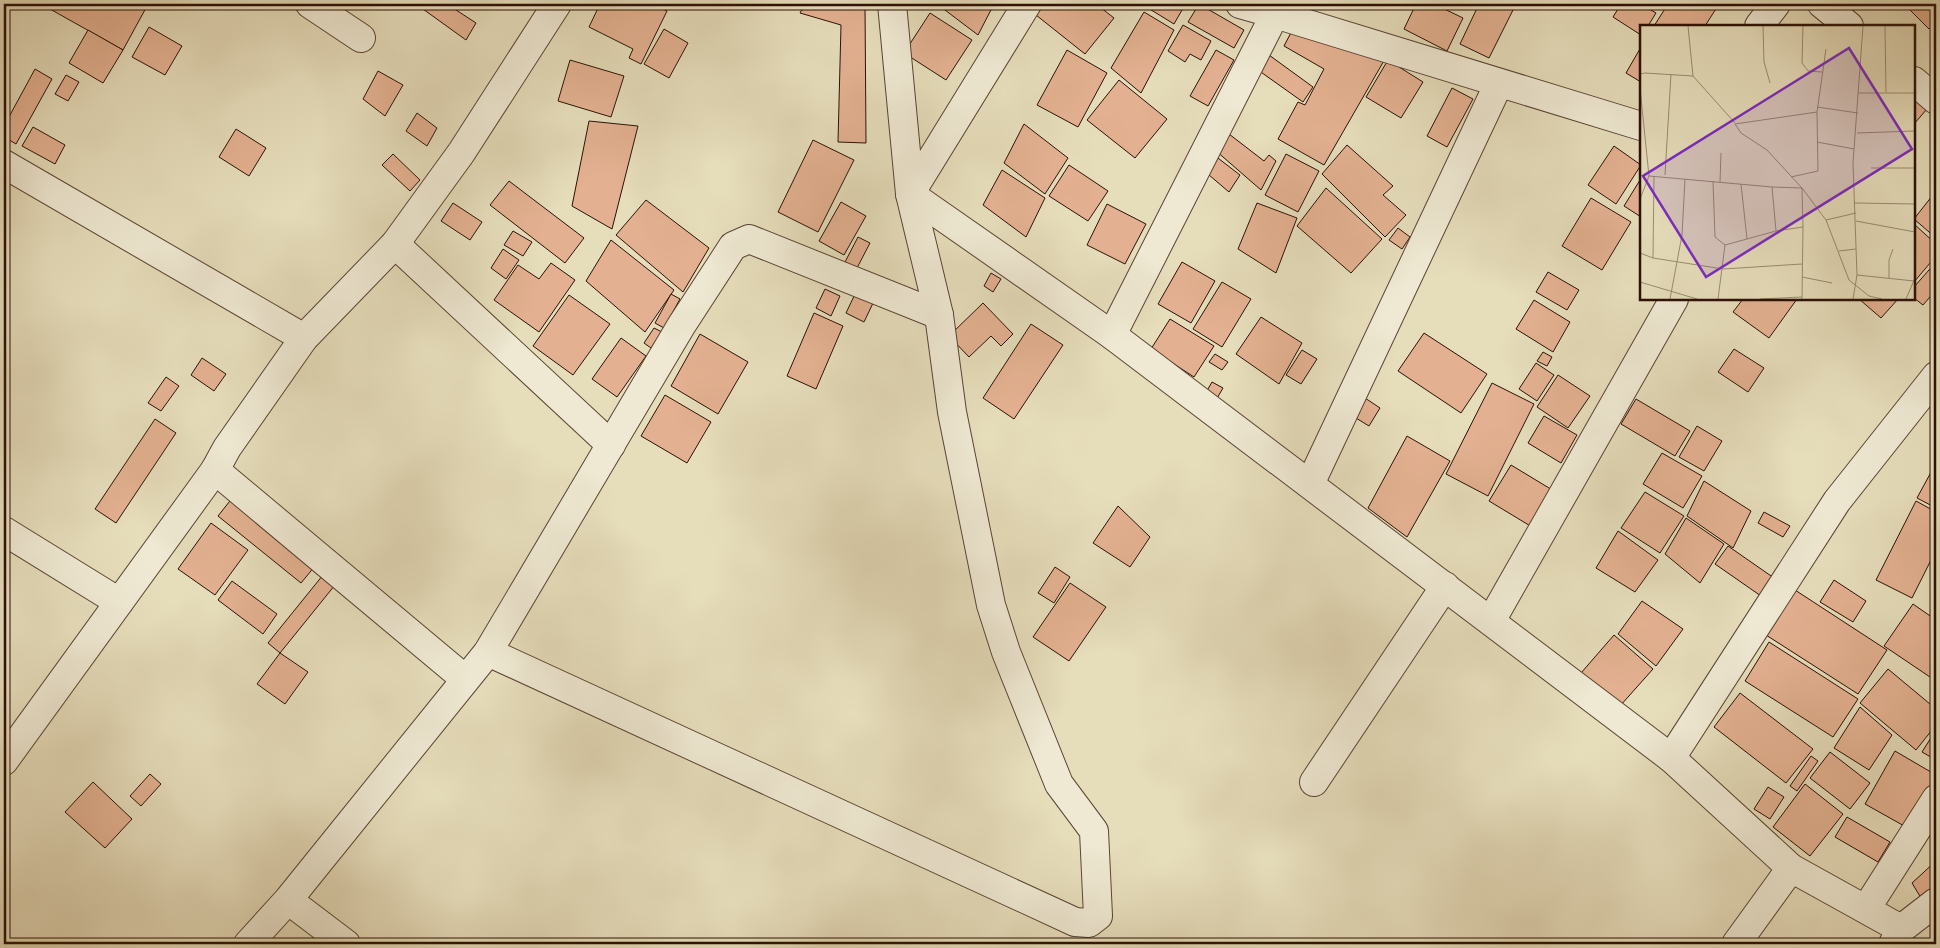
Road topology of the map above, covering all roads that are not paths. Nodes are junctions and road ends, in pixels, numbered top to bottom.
1 (310, 4) edge
2 (557, 4) edge
3 (892, 4) edge
4 (1027, 4) edge
5 (1240, 4) edge
6 (1776, 4) edge
7 (1822, 4) edge
8 (1275, 14) junction
9 (1760, 25) edge
10 (1848, 25) edge
11 (361, 38) dead end
12 (1915, 82) edge
13 (1499, 83) junction
14 (1936, 100) edge
15 (1640, 126) edge
16 (4, 164) edge
17 (910, 194) junction
18 (395, 244) junction
19 (1673, 300) edge
20 (939, 315) junction
21 (1112, 335) junction
22 (304, 338) junction
23 (1936, 376) edge
24 (611, 445) junction
25 (215, 470) junction
26 (1310, 484) junction
27 (4, 531) edge
28 (1446, 586) junction
29 (119, 602) junction
30 (1491, 621) junction
31 (488, 652) junction
32 (465, 679) junction
33 (1671, 758) junction
34 (4, 761) edge
35 (1314, 782) dead end
36 (1936, 799) edge
37 (1792, 868) junction
38 (288, 900) junction
39 (1936, 902) edge
40 (1866, 910) junction
41 (1089, 934) edge
42 (1897, 937) edge
43 (248, 944) edge
44 (346, 944) edge
45 (1736, 944) edge

1 - 11 street
2 - 18 street
3 - 17 street
4 - 17 street
5 - 8 street
6 - 9 street
7 - 10 street
8 - 13 street
8 - 21 street
12 - 14 street
13 - 15 street
13 - 26 street
16 - 22 street
17 - 20 street
17 - 21 street
18 - 22 street
18 - 24 street
19 - 30 street
20 - 24 street
20 - 41 street
21 - 26 street
22 - 25 street
23 - 33 street
24 - 31 street
25 - 29 street
25 - 32 street
26 - 28 street
27 - 29 street
28 - 30 street
28 - 35 street
29 - 34 street
30 - 33 street
31 - 32 street
31 - 41 street
32 - 38 street
33 - 37 street
36 - 40 street
37 - 40 street
37 - 45 street
38 - 43 street
38 - 44 street
39 - 42 street
40 - 42 street

